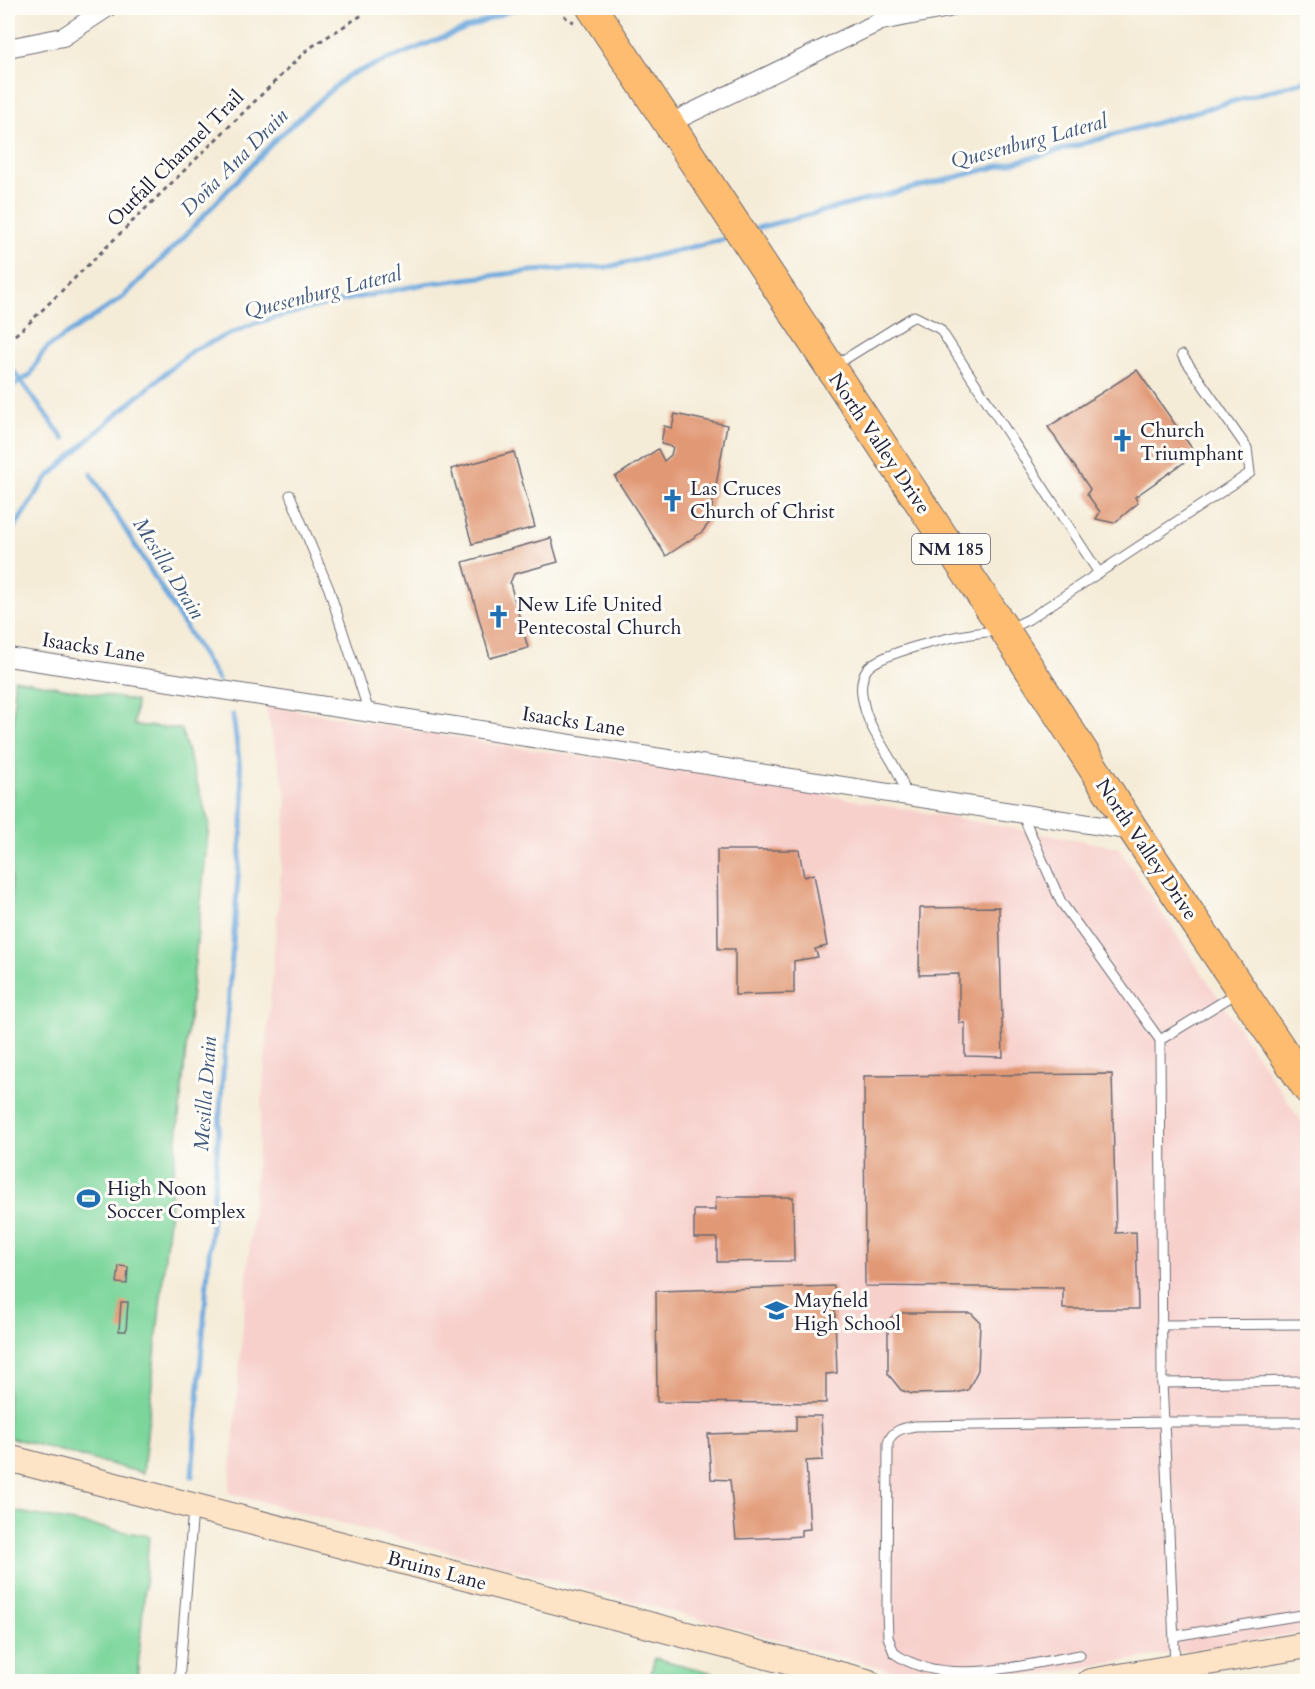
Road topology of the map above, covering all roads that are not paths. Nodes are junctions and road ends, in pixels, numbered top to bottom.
1 (107, 8) edge
2 (949, 8) edge
3 (583, 11) edge
4 (887, 14) edge
5 (8, 48) edge
6 (668, 124) junction
7 (1182, 355) dead end
8 (830, 369) junction
9 (290, 495) dead end
10 (1099, 573) junction
11 (1004, 630) junction
12 (8, 657) edge
13 (369, 712) junction
14 (906, 796) junction
15 (1022, 814) junction
16 (1134, 831) junction
17 (1242, 990) junction
18 (1160, 1040) junction
19 (1308, 1089) edge
20 (1308, 1324) edge
21 (1161, 1325) junction
22 (1308, 1381) edge
23 (1162, 1383) junction
24 (1164, 1422) junction
25 (1308, 1422) edge
26 (8, 1458) edge
27 (193, 1507) junction
28 (1308, 1614) edge
29 (1174, 1636) junction
30 (1308, 1645) edge
31 (1080, 1655) dead end
32 (1175, 1667) junction
33 (178, 1682) edge
34 (867, 1682) edge
35 (1090, 1682) edge

1 - 5 street
2 - 4 street
3 - 6 main road, North Valley Drive / NM 185
4 - 6 street
6 - 8 main road, North Valley Drive / NM 185
7 - 10 lane
8 - 10 lane
8 - 11 main road, North Valley Drive / NM 185
9 - 13 lane
10 - 11 lane
11 - 14 lane
11 - 16 main road, North Valley Drive / NM 185
12 - 13 street, Isaacks Lane
13 - 14 street, Isaacks Lane
14 - 15 street, Isaacks Lane
15 - 16 street, Isaacks Lane
15 - 18 lane
16 - 17 main road, North Valley Drive / NM 185
17 - 18 lane
17 - 19 main road, North Valley Drive / NM 185
18 - 21 lane
20 - 21 lane
21 - 23 lane
22 - 23 lane
23 - 24 lane
24 - 25 lane
24 - 29 lane
24 - 31 lane
26 - 27 street, Bruins Lane
27 - 33 lane
27 - 34 street, Bruins Lane
28 - 29 lane
29 - 32 lane
30 - 32 street
32 - 35 street

